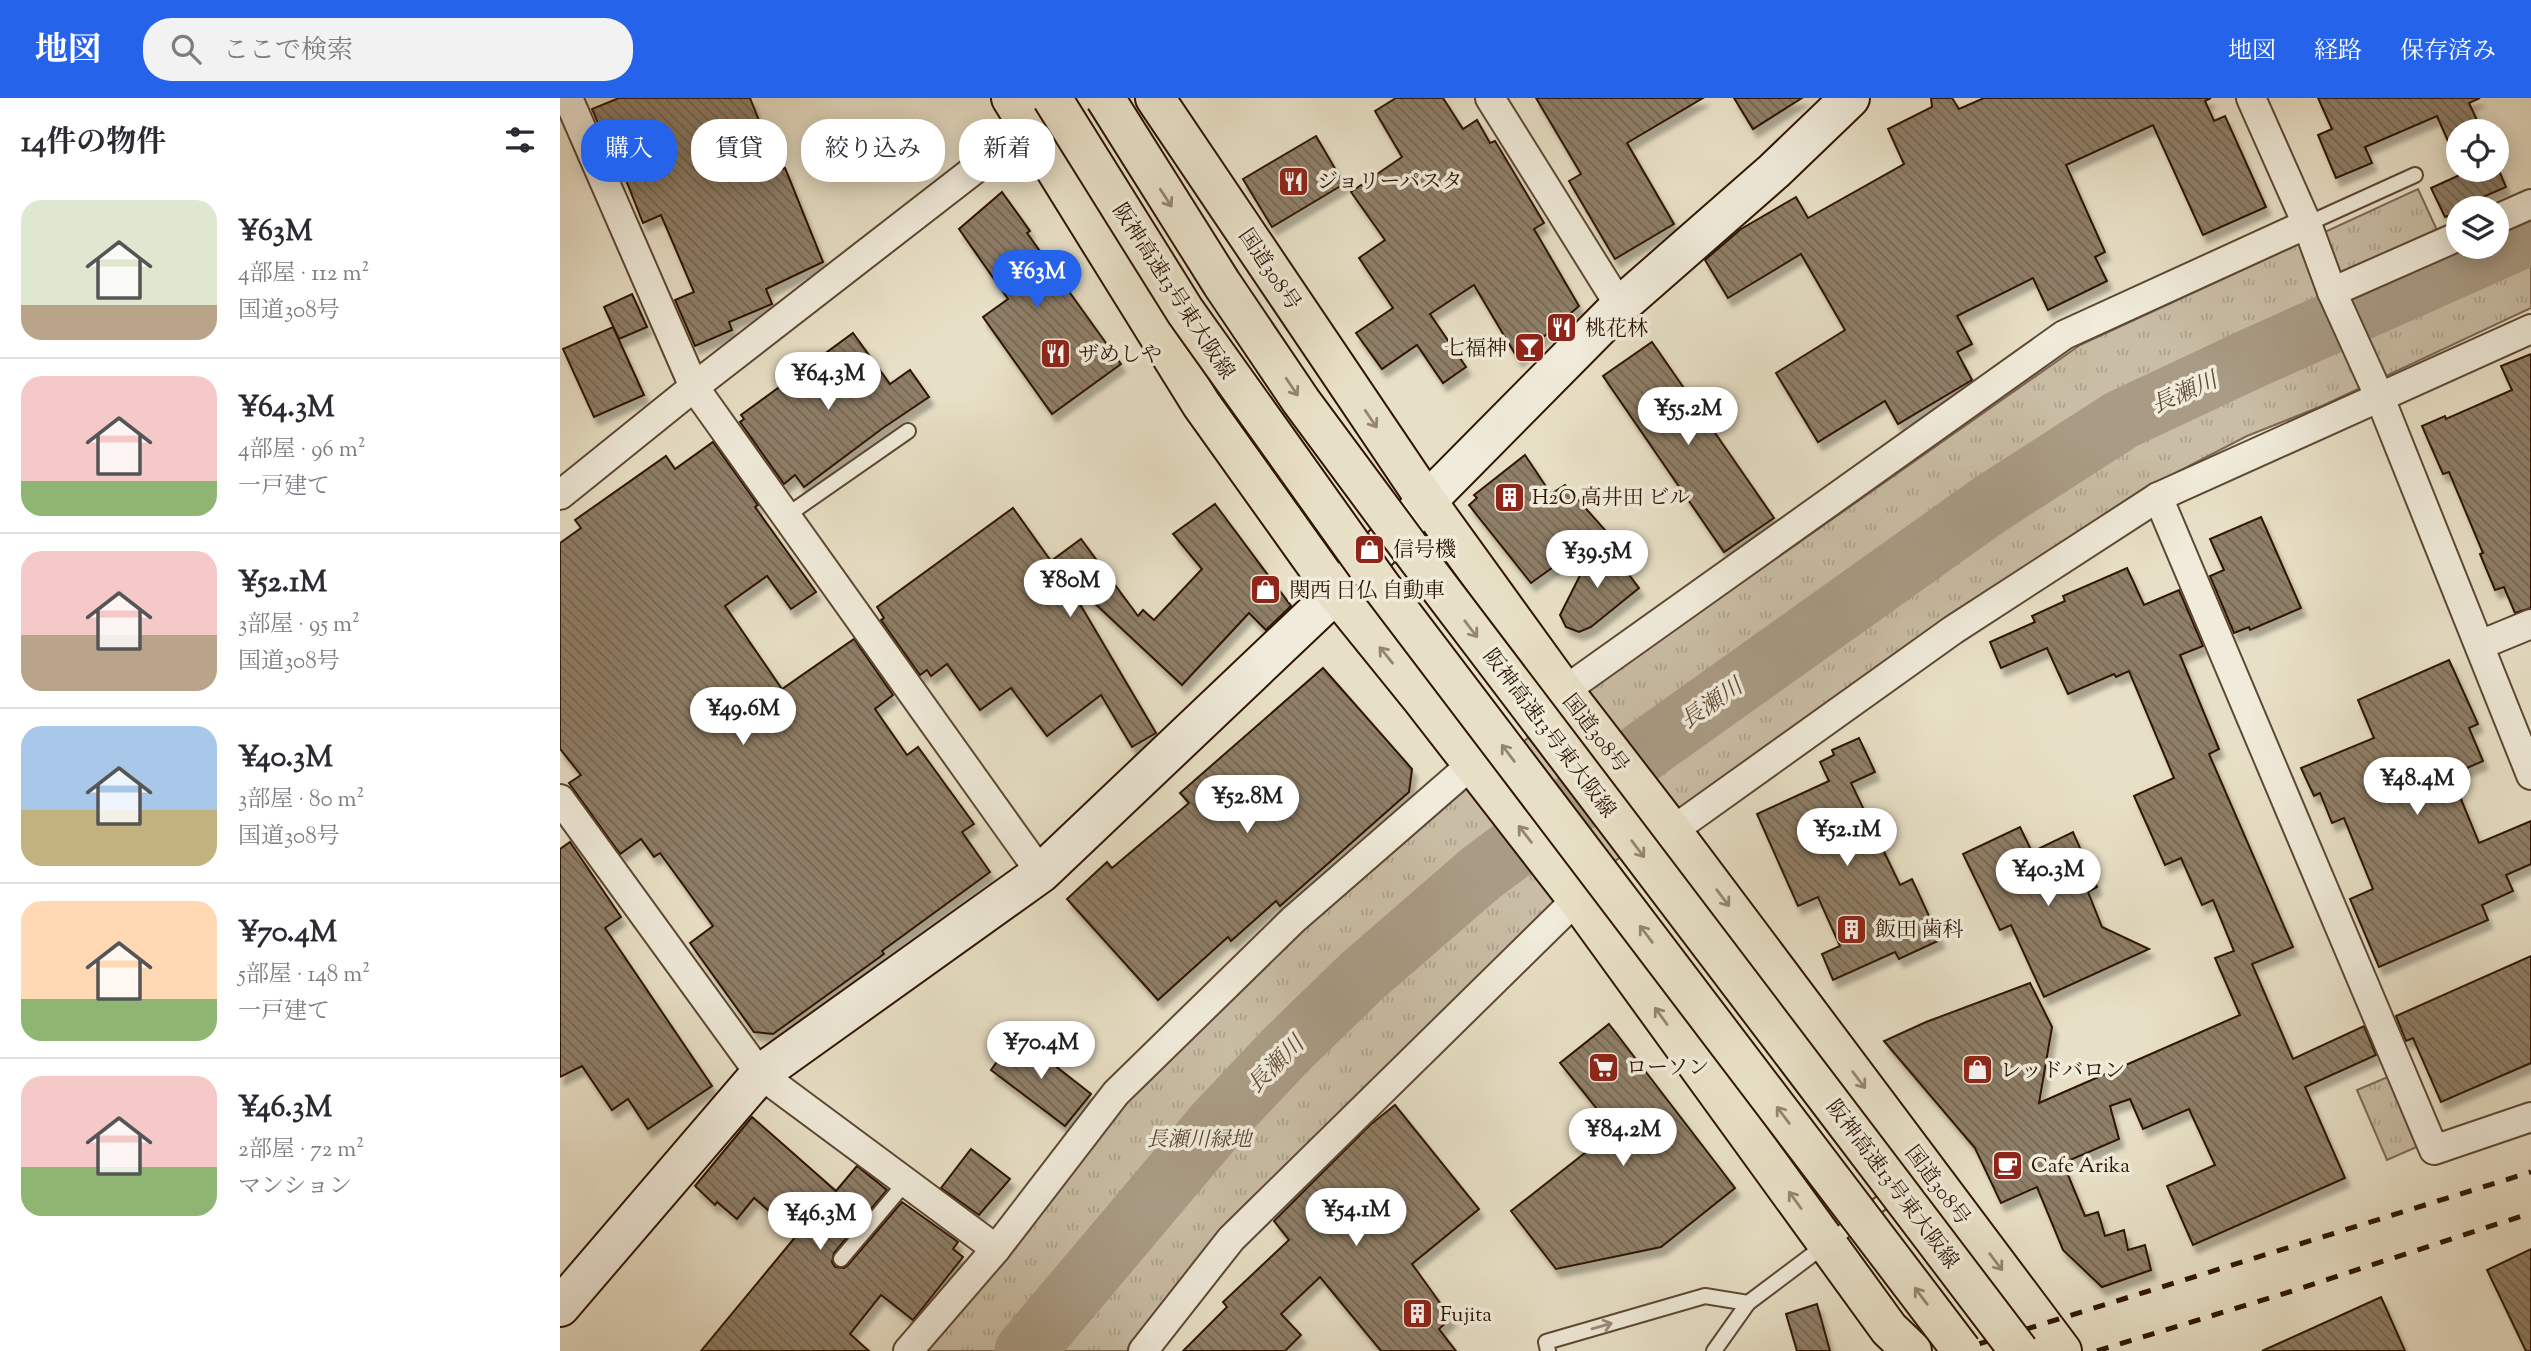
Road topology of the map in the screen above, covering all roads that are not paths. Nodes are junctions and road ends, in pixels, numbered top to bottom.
1 (568, 98) edge
2 (1052, 98) edge
3 (1105, 98) edge
4 (1155, 98) edge
5 (1490, 98) edge
6 (1848, 98) edge
7 (2251, 98) edge
8 (1019, 113) edge
9 (2415, 175) dead end
10 (2531, 204) edge
11 (2509, 214) edge
12 (2307, 224) junction
13 (2446, 242) edge
14 (2334, 296) junction
15 (1619, 306) junction
16 (2531, 329) edge
17 (694, 387) junction
18 (2379, 398) junction
19 (908, 431) dead end
20 (560, 495) edge
21 (2158, 497) junction
22 (1426, 500) junction
23 (786, 516) junction
24 (1336, 593) junction
25 (2531, 624) edge
26 (2480, 645) junction
27 (1564, 691) junction
28 (1471, 765) junction
29 (2531, 775) edge
30 (560, 799) edge
31 (1672, 831) junction
32 (1041, 873) junction
33 (1577, 899) junction
34 (760, 1074) junction
35 (2531, 1117) edge
36 (1914, 1171) junction
37 (906, 1182) junction
38 (1827, 1243) junction
39 (996, 1249) junction
40 (841, 1259) dead end
41 (1748, 1303) junction
42 (560, 1307) edge
43 (908, 1351) edge
44 (1143, 1351) edge
45 (1548, 1351) edge
46 (1714, 1351) edge
47 (1912, 1351) edge
48 (1962, 1351) edge
49 (2019, 1351) edge
50 (2062, 1351) edge

1 - 17 street
48 -> 2 highway, 阪神高速13号東大阪線, bridge
3 -> 49 highway, 阪神高速13号東大阪線, bridge
4 -> 22 highway, 国道308号
5 - 15 street
6 - 15 street
7 - 12 street
8 - 17 street
8 - 24 highway
9 - 12 lane
10 - 11 street
12 - 14 street
12 - 27 street
13 - 14 street
14 - 18 street
15 - 22 street
16 - 18 street
17 - 20 street
17 - 23 street
18 - 21 street
18 - 26 street
19 - 23 lane
21 - 31 street
21 - 35 street
22 - 24 street
22 - 27 highway, 国道308号
23 - 32 street
28 -> 24 highway
24 - 32 street
25 - 26 street
26 - 29 street
27 - 31 highway, 国道308号
33 -> 28 highway
28 - 39 street
30 - 34 street
31 -> 36 highway, 国道308号
32 - 34 street
38 -> 33 highway
33 - 44 street
34 - 37 street
34 - 42 street
36 - 38 lane
36 -> 50 highway, 国道308号
37 - 39 street
37 - 40 lane
38 - 41 lane
38 - 47 highway
39 - 43 street
45 -> 41 lane
41 - 46 lane

